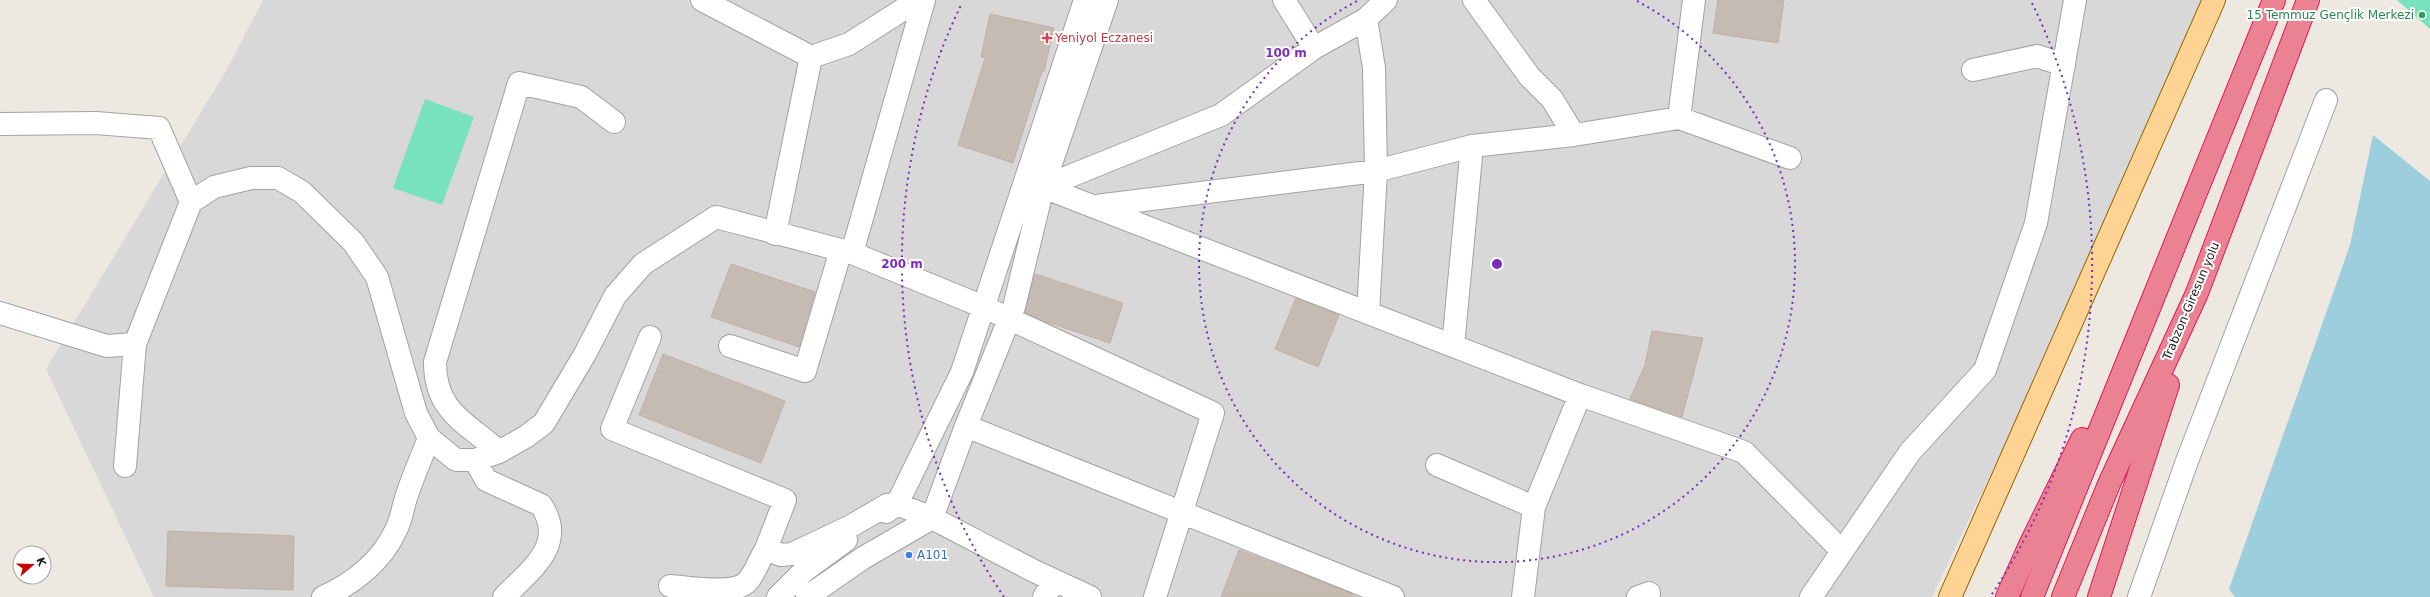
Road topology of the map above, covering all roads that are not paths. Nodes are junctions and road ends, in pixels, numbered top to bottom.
1 (702, 0) edge
2 (918, 0) edge
3 (924, 0) edge
4 (1284, 0) edge
5 (1386, 0) edge
6 (1474, 0) edge
7 (1694, 0) edge
8 (2075, 0) edge
9 (2214, 0) edge
10 (2274, 0) edge
11 (2308, 0) edge
12 (1099, 1) edge
13 (1366, 19) junction
14 (1314, 48) junction
15 (811, 57) junction
16 (2064, 65) junction
17 (1973, 70) dead end
18 (2326, 100) dead end
19 (1679, 118) junction
20 (614, 122) dead end
21 (0, 124) edge
22 (1574, 135) junction
23 (1472, 146) junction
24 (1790, 158) dead end
25 (1376, 171) junction
26 (1042, 187) junction
27 (190, 202) junction
28 (1093, 207) junction
29 (775, 234) junction
30 (846, 252) junction
31 (2163, 272) junction
32 (2197, 293) junction
33 (984, 307) junction
34 (0, 313) edge
35 (1368, 313) junction
36 (1010, 319) junction
37 (650, 337) dead end
38 (135, 344) junction
39 (730, 346) dead end
40 (1453, 346) junction
41 (1580, 395) junction
42 (966, 426) junction
43 (429, 438) junction
44 (499, 452) junction
45 (474, 460) junction
46 (1437, 465) dead end
47 (125, 466) dead end
48 (897, 504) junction
49 (1534, 506) junction
50 (1182, 513) junction
51 (932, 518) junction
52 (766, 549) junction
53 (1841, 550) junction
54 (670, 586) dead end
55 (1049, 589) edge
56 (1951, 591) edge
57 (1385, 595) edge
58 (323, 597) edge
59 (504, 597) edge
60 (778, 597) edge
61 (807, 597) edge
62 (1090, 597) edge
63 (1155, 597) edge
64 (1523, 597) edge
65 (1811, 597) edge
66 (2007, 597) edge
67 (2032, 597) edge
68 (2063, 597) edge
69 (2099, 597) edge
70 (2139, 597) edge

1 - 15 street
2 - 15 street
3 - 30 street
4 - 14 street
5 - 13 street
6 - 22 street
7 - 19 street
8 - 16 street
9 - 56 main road
10 - 31 highway
11 - 32 highway, Trabzon-Giresun yolu
12 - 26 street
12 - 33 street
13 - 14 street
13 - 25 street
14 - 26 street
15 - 29 street
16 - 17 street
16 - 53 street
18 - 70 street
19 - 22 street
19 - 24 street
20 - 44 street
21 - 27 street
22 - 23 street
23 - 25 street
23 - 40 street
25 - 28 street
25 - 35 street
26 - 28 street
26 - 36 street
27 - 38 street
27 - 43 street
28 - 35 street
29 - 30 street
29 - 44 street
30 - 33 street
30 - 39 street
31 - 66 highway
31 - 67 highway
32 - 68 highway, Trabzon-Giresun yolu
32 - 69 highway
33 - 36 street
33 - 48 street
34 - 38 street
35 - 40 street
36 - 42 street
36 - 50 street
37 - 52 street
38 - 47 street
40 - 41 street
41 - 49 street
41 - 53 street
42 - 50 street
42 - 51 street
43 - 45 street
43 - 58 street
44 - 45 street
45 - 59 street
46 - 49 street
48 - 51 street
48 - 52 street
48 - 60 street
49 - 64 street
50 - 57 street
50 - 63 street
51 - 55 street
51 - 61 street
52 - 54 street
53 - 65 street
55 - 62 street

